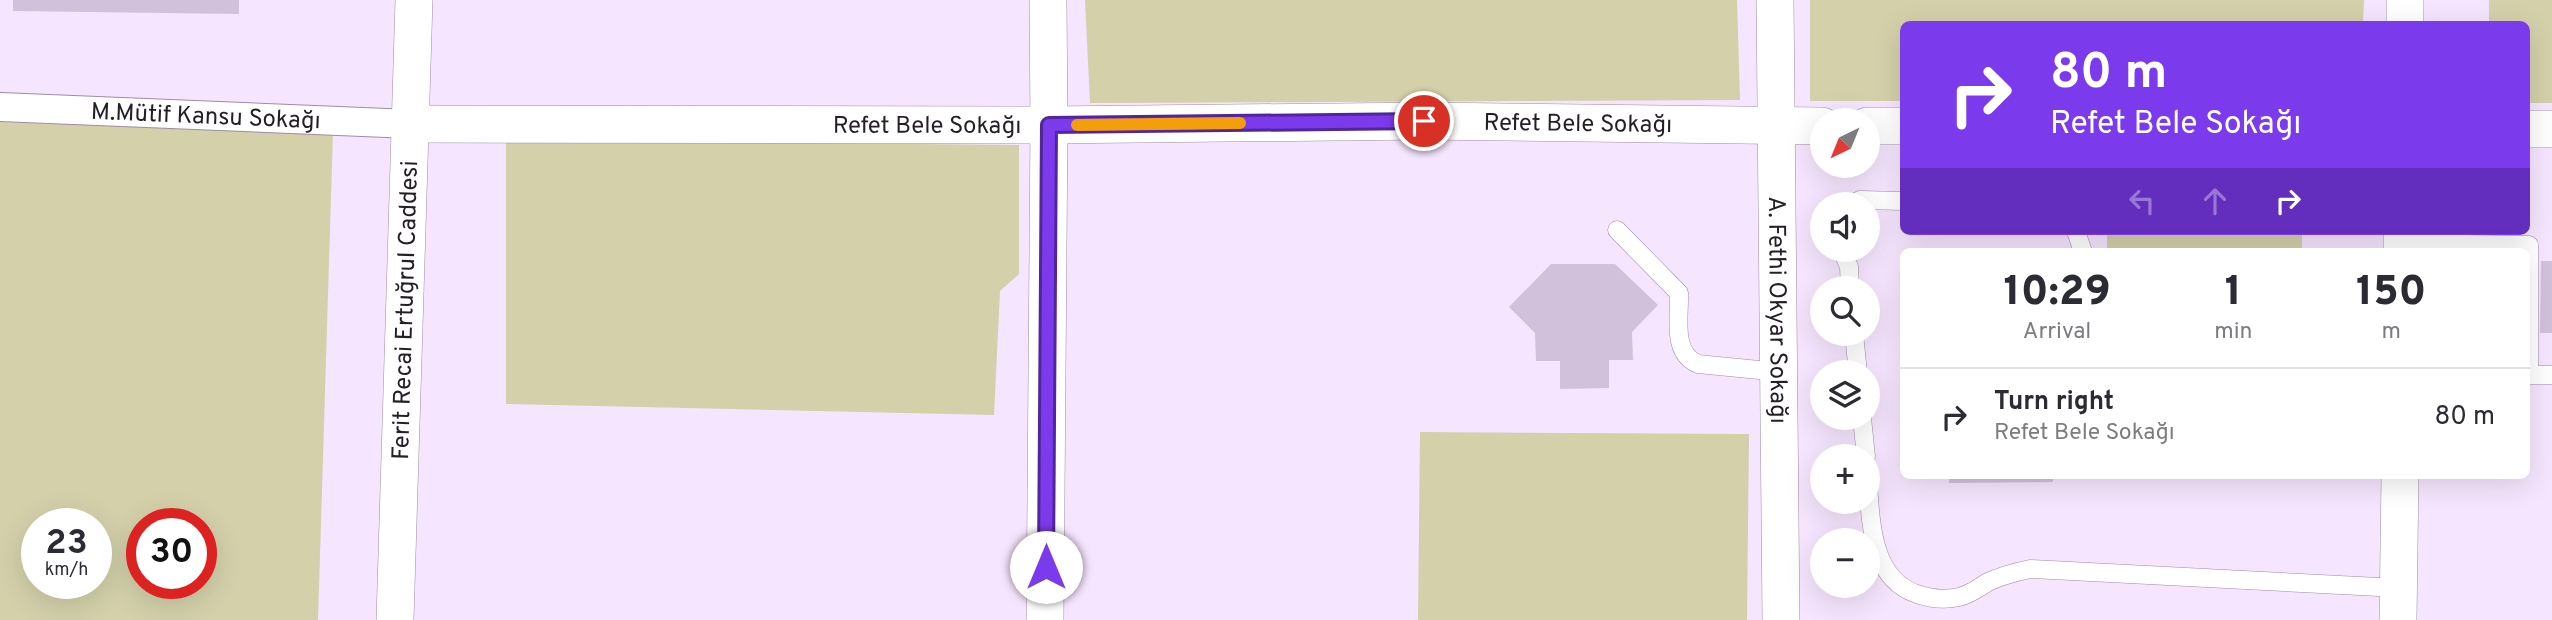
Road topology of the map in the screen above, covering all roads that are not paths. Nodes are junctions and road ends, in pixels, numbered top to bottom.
1 (414, 0) edge
2 (1048, 0) edge
3 (1775, 0) edge
4 (2405, 0) edge
5 (2405, 21) edge
6 (0, 107) edge
7 (411, 124) junction
8 (1049, 125) junction
9 (1777, 126) junction
10 (1810, 126) edge
11 (1880, 126) edge
12 (1900, 126) edge
13 (2530, 129) edge
14 (2552, 129) edge
15 (1880, 200) edge
16 (1900, 201) edge
17 (1617, 230) dead end
18 (2402, 242) edge
19 (2529, 248) edge
20 (1780, 372) junction
21 (2530, 375) edge
22 (2552, 375) edge
23 (2400, 479) edge
24 (1871, 514) edge
25 (2398, 604) edge
26 (395, 620) edge
27 (1045, 620) edge
28 (1781, 620) edge

1 - 7 street, Ferit Recai Ertuğrul Caddesi
2 - 8 street
3 - 9 street, A. Fethi Okyar Sokağı
4 - 5 street
6 - 7 street, M.Mütif Kansu Sokağı
7 - 8 street, Refet Bele Sokağı
7 - 26 street, Ferit Recai Ertuğrul Caddesi
8 - 9 street, Refet Bele Sokağı
8 - 27 street
9 - 10 street, Refet Bele Sokağı
9 - 20 street, A. Fethi Okyar Sokağı
11 - 12 street
13 - 14 street
15 - 16 lane
17 - 20 lane
18 - 19 lane
20 - 28 street, A. Fethi Okyar Sokağı
21 - 22 lane
23 - 25 street
24 - 25 lane

